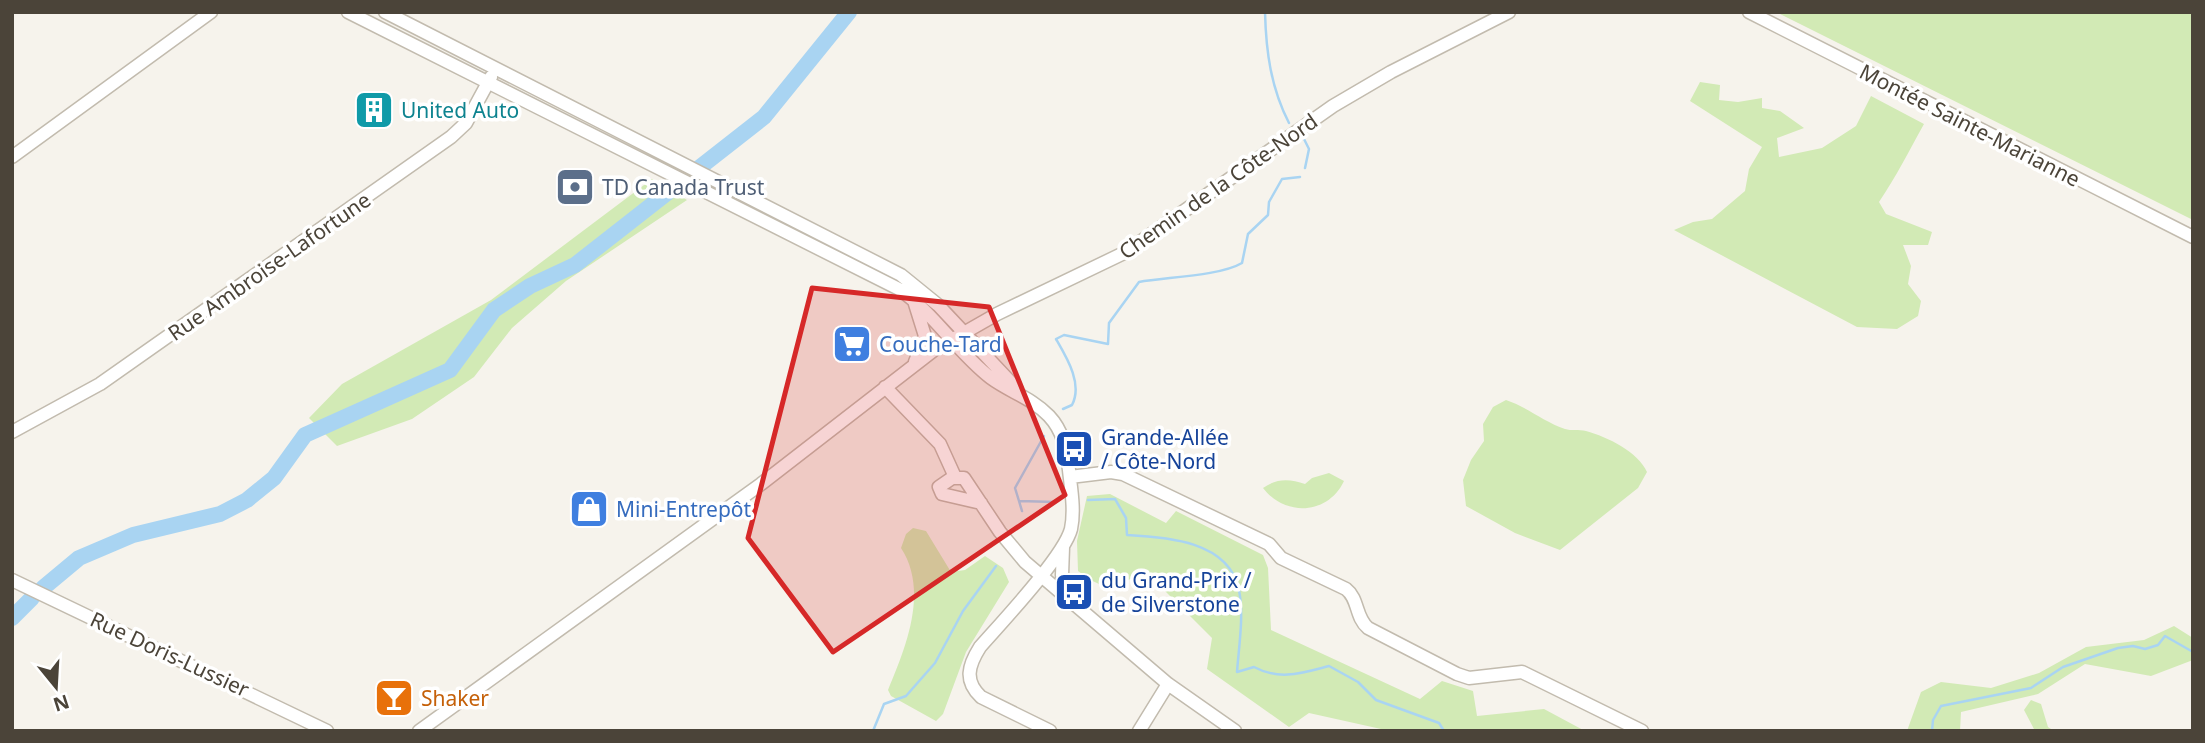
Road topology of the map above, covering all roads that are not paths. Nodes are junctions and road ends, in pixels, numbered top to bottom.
1 (211, 12) edge
2 (348, 12) edge
3 (385, 12) edge
4 (1509, 12) edge
5 (1749, 12) edge
6 (496, 68) junction
7 (488, 83) junction
8 (12, 157) edge
9 (696, 169) junction
10 (684, 181) junction
11 (2193, 237) edge
12 (914, 300) junction
13 (959, 335) junction
14 (914, 363) junction
15 (885, 387) junction
16 (12, 432) edge
17 (955, 477) junction
18 (1070, 477) junction
19 (981, 503) junction
20 (1063, 546) junction
21 (1041, 574) junction
22 (12, 580) edge
23 (1066, 595) junction
24 (1168, 684) junction
25 (327, 731) edge
26 (419, 731) edge
27 (1050, 731) edge
28 (1139, 731) edge
29 (1235, 731) edge
30 (1642, 731) edge

1 - 8 street
2 - 7 street
3 - 6 street
4 - 13 street, Chemin de la Côte-Nord
5 - 11 street, Montée Sainte-Marianne
6 - 7 street, Rue Ambroise-Lafortune
6 - 9 street
7 - 10 street
7 - 16 street, Rue Ambroise-Lafortune
9 - 10 street
9 - 13 street
10 - 12 street
12 - 13 street
12 - 14 street
13 - 14 street, Chemin de la Côte-Nord
13 - 18 street
14 - 15 street, Chemin de la Côte-Nord
15 - 17 street
15 - 26 street, Chemin de la Côte-Nord
17 - 19 street
17 - 19 street
18 - 20 street
18 - 30 street
19 - 21 street
20 - 21 street
20 - 23 street
21 - 23 street
21 - 27 street
22 - 25 street, Rue Doris-Lussier
23 - 24 street
24 - 28 street
24 - 29 street

